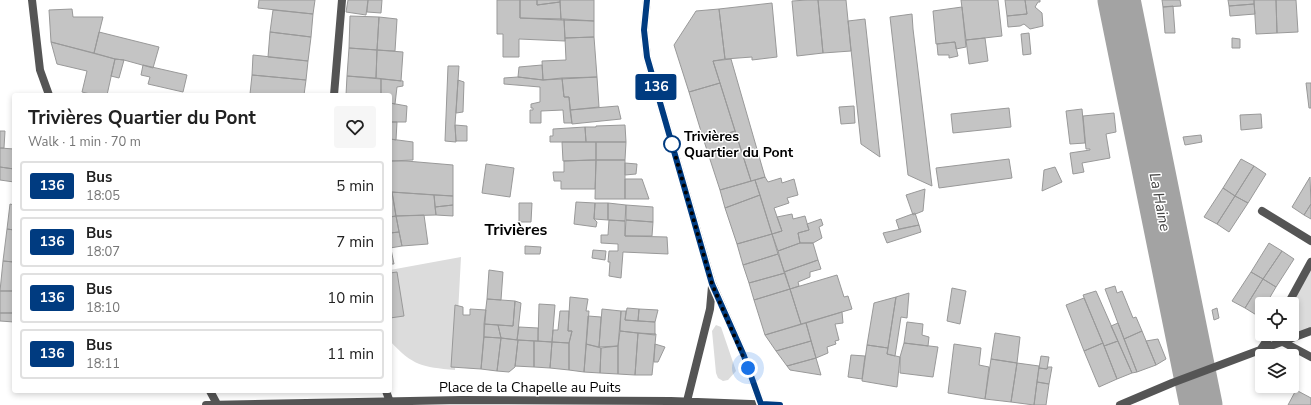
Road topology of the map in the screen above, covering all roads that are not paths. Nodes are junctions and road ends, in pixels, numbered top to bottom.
1 (32, 0) edge
2 (342, 0) edge
3 (647, 0) edge
4 (49, 93) edge
5 (334, 93) edge
6 (1262, 212) dead end
7 (1311, 241) edge
8 (1311, 262) edge
9 (712, 284) junction
10 (1292, 297) edge
11 (1311, 331) edge
12 (1266, 341) edge
13 (1283, 342) junction
14 (1261, 349) joint
15 (1255, 351) edge
16 (1311, 357) edge
17 (211, 393) edge
18 (387, 393) edge
19 (687, 401) junction
20 (390, 402) junction
21 (624, 403) edge
22 (217, 404) edge
23 (761, 404) junction
24 (206, 405) edge
25 (779, 405) edge
26 (1120, 405) edge

1 - 4 street
2 - 5 street
3 - 9 street
6 - 7 street
8 - 10 street
9 - 19 street
9 - 23 street
11 - 13 street
12 - 14 street
13 - 14 street
13 - 16 street
15 - 26 street
17 - 22 street
18 - 20 street
19 - 21 street, Place de la Chapelle au Puits
19 - 23 street, Place de la Chapelle au Puits
20 - 21 street, Place de la Chapelle au Puits
20 - 22 street, Place de la Chapelle au Puits
22 - 24 street, Place de la Chapelle au Puits
23 - 25 street, Place de la Chapelle au Puits

